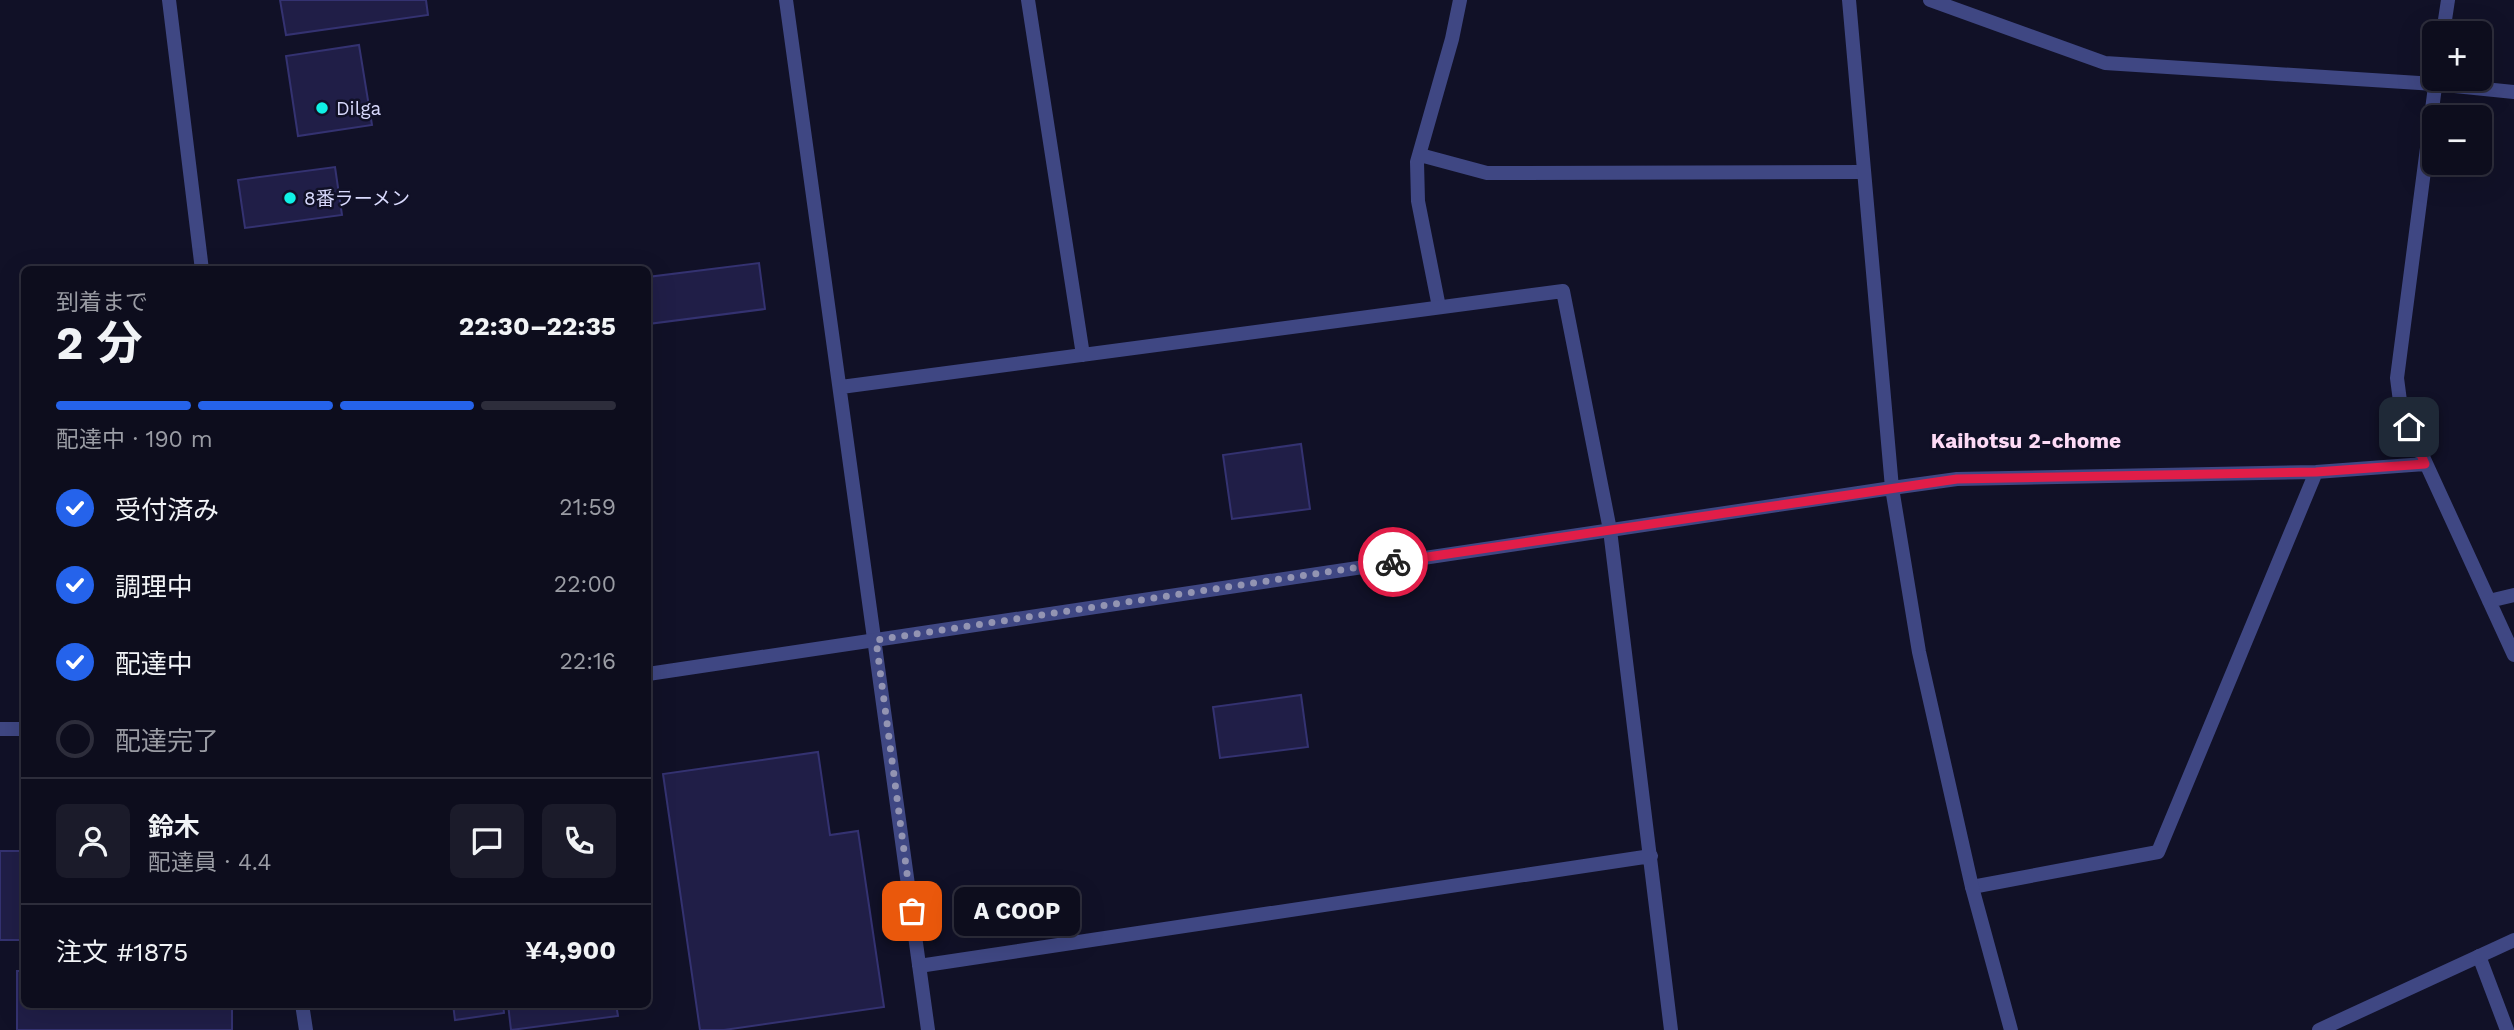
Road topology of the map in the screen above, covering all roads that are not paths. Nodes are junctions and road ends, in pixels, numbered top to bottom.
1 (169, 0) edge
2 (786, 0) edge
3 (1028, 0) edge
4 (1460, 0) edge
5 (1849, 0) edge
6 (1930, 0) edge
7 (2448, 0) edge
8 (2445, 21) edge
9 (2422, 80) edge
10 (2492, 89) edge
11 (2435, 91) edge
12 (2514, 92) edge
13 (1420, 155) junction
14 (1864, 172) junction
15 (202, 266) edge
16 (1439, 307) junction
17 (1083, 355) junction
18 (841, 387) junction
19 (2425, 464) junction
20 (2316, 472) junction
21 (1892, 488) junction
22 (1610, 530) junction
23 (2514, 595) edge
24 (2489, 601) junction
25 (876, 640) junction
26 (2514, 655) edge
27 (651, 674) edge
28 (0, 729) edge
29 (21, 729) edge
30 (1651, 856) junction
31 (1972, 887) junction
32 (2514, 940) edge
33 (2479, 956) junction
34 (919, 966) junction
35 (303, 1008) edge
36 (306, 1030) edge
37 (928, 1030) edge
38 (1671, 1030) edge
39 (2011, 1030) edge
40 (2319, 1030) edge
41 (2507, 1030) edge

1 - 15 street
2 - 18 street
3 - 17 street
4 - 13 street
5 - 14 street
6 - 9 street
7 - 8 street
10 - 12 street
11 - 19 street
13 - 14 street
13 - 16 street
14 - 21 street
16 - 17 street
16 - 22 street
17 - 18 street
18 - 25 street
19 - 20 street
19 - 24 street
20 - 21 street
20 - 31 street
21 - 22 street
21 - 31 street
22 - 25 street
22 - 30 street
23 - 24 street
24 - 26 street
25 - 27 street
25 - 34 street
28 - 29 street
30 - 34 street
30 - 38 street
31 - 39 street
32 - 33 street
33 - 40 street
33 - 41 street
34 - 37 street
35 - 36 street

